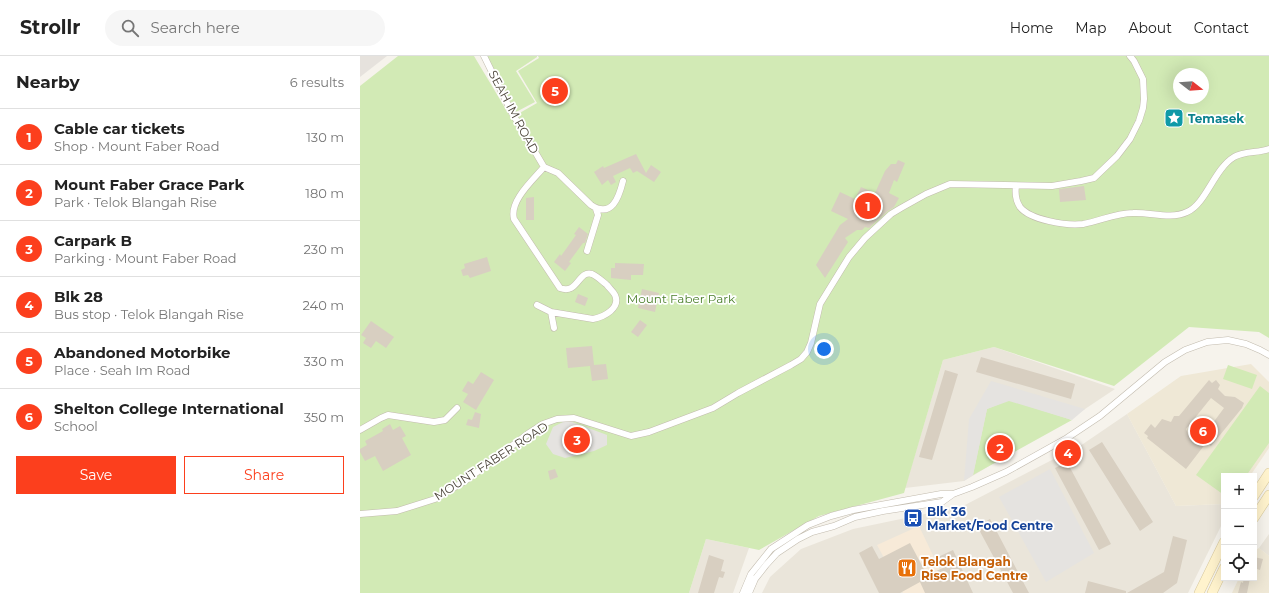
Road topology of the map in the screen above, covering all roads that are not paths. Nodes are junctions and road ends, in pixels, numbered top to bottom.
1 (484, 56) edge
2 (1130, 56) edge
3 (1269, 149) edge
4 (544, 167) junction
5 (624, 181) dead end
6 (1016, 186) junction
7 (596, 209) junction
8 (587, 251) dead end
9 (537, 305) dead end
10 (551, 312) junction
11 (554, 328) dead end
12 (1269, 355) edge
13 (457, 408) dead end
14 (360, 430) edge
15 (1269, 473) edge
16 (1257, 491) edge
17 (953, 494) junction
18 (1269, 495) edge
19 (1257, 513) edge
20 (360, 514) edge
21 (831, 516) junction
22 (834, 526) junction
23 (1223, 545) edge
24 (1221, 574) edge
25 (743, 593) edge
26 (749, 593) edge
27 (1199, 593) edge
28 (1212, 593) edge

1 - 4 street, SEAH IM ROAD
2 - 6 street, MOUNT FABER ROAD
3 - 6 street
4 - 7 street, SEAH IM ROAD
4 - 10 street, SEAH IM ROAD
5 - 7 street
6 - 20 street, MOUNT FABER ROAD
7 - 8 street
9 - 10 street, SEAH IM ROAD
10 - 11 street
12 - 17 street
13 - 14 street
15 - 16 main road
17 - 21 street
17 - 22 street
18 - 19 main road
21 - 22 street
21 - 25 street
22 - 26 street
23 - 27 main road
24 - 28 main road

